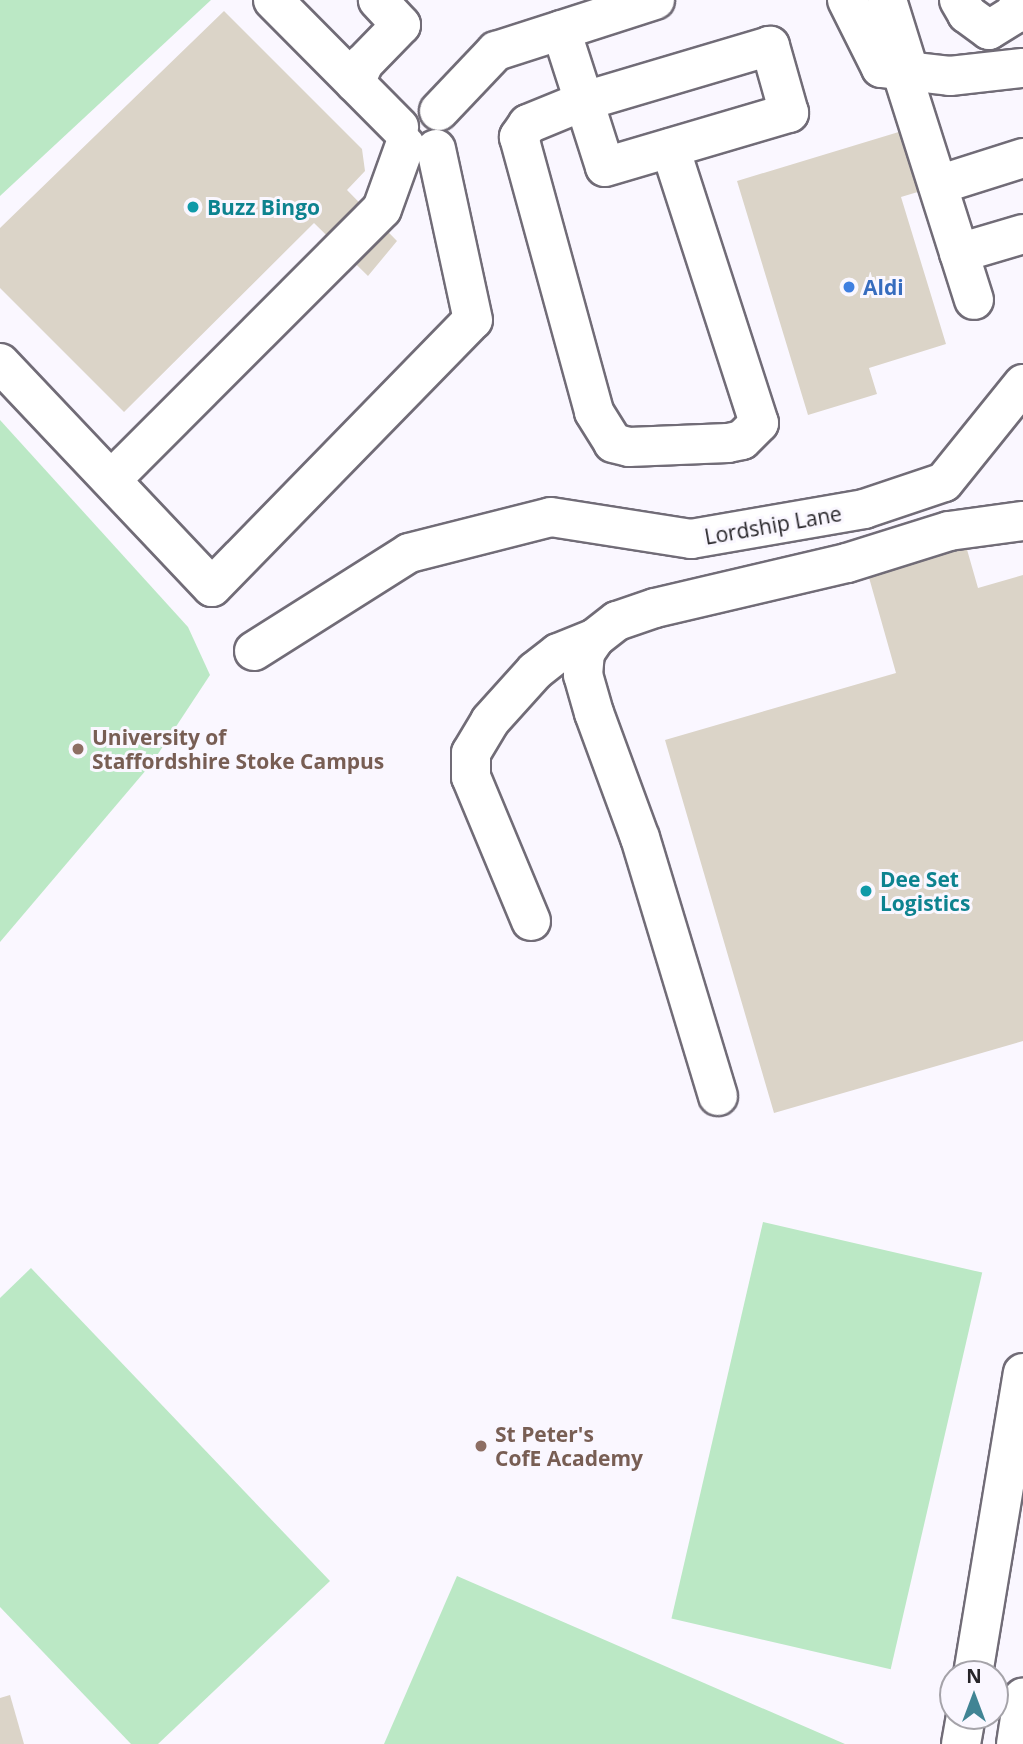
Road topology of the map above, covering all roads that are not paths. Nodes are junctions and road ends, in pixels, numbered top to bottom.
1 (273, 0) edge
2 (378, 0) edge
3 (654, 0) edge
4 (847, 0) edge
5 (887, 0) edge
6 (960, 0) edge
7 (1012, 14) edge
8 (561, 30) junction
9 (1007, 70) edge
10 (906, 73) junction
11 (355, 83) junction
12 (584, 101) junction
13 (414, 140) junction
14 (670, 148) junction
15 (1023, 158) edge
16 (938, 185) junction
17 (1023, 234) edge
18 (959, 253) junction
19 (974, 300) dead end
20 (0, 363) edge
21 (1023, 384) edge
22 (113, 478) junction
23 (1023, 520) edge
24 (595, 638) junction
25 (254, 651) dead end
26 (531, 921) dead end
27 (718, 1096) dead end
28 (1023, 1373) edge
29 (975, 1660) edge
30 (1023, 1698) edge
31 (1016, 1744) edge

1 - 11 street
2 - 11 street
3 - 8 street
4 - 10 street
5 - 10 street
6 - 7 street
7 - 9 street
8 - 12 street
8 - 13 street
9 - 10 street
10 - 16 street
11 - 13 street
12 - 14 street
12 - 14 street
12 - 14 street
13 - 22 street
13 - 22 street
15 - 16 street
16 - 18 street
17 - 18 street
18 - 19 street
20 - 22 street
21 - 25 street, Lordship Lane
23 - 24 street
24 - 26 street
24 - 27 street
28 - 29 street
30 - 31 street

